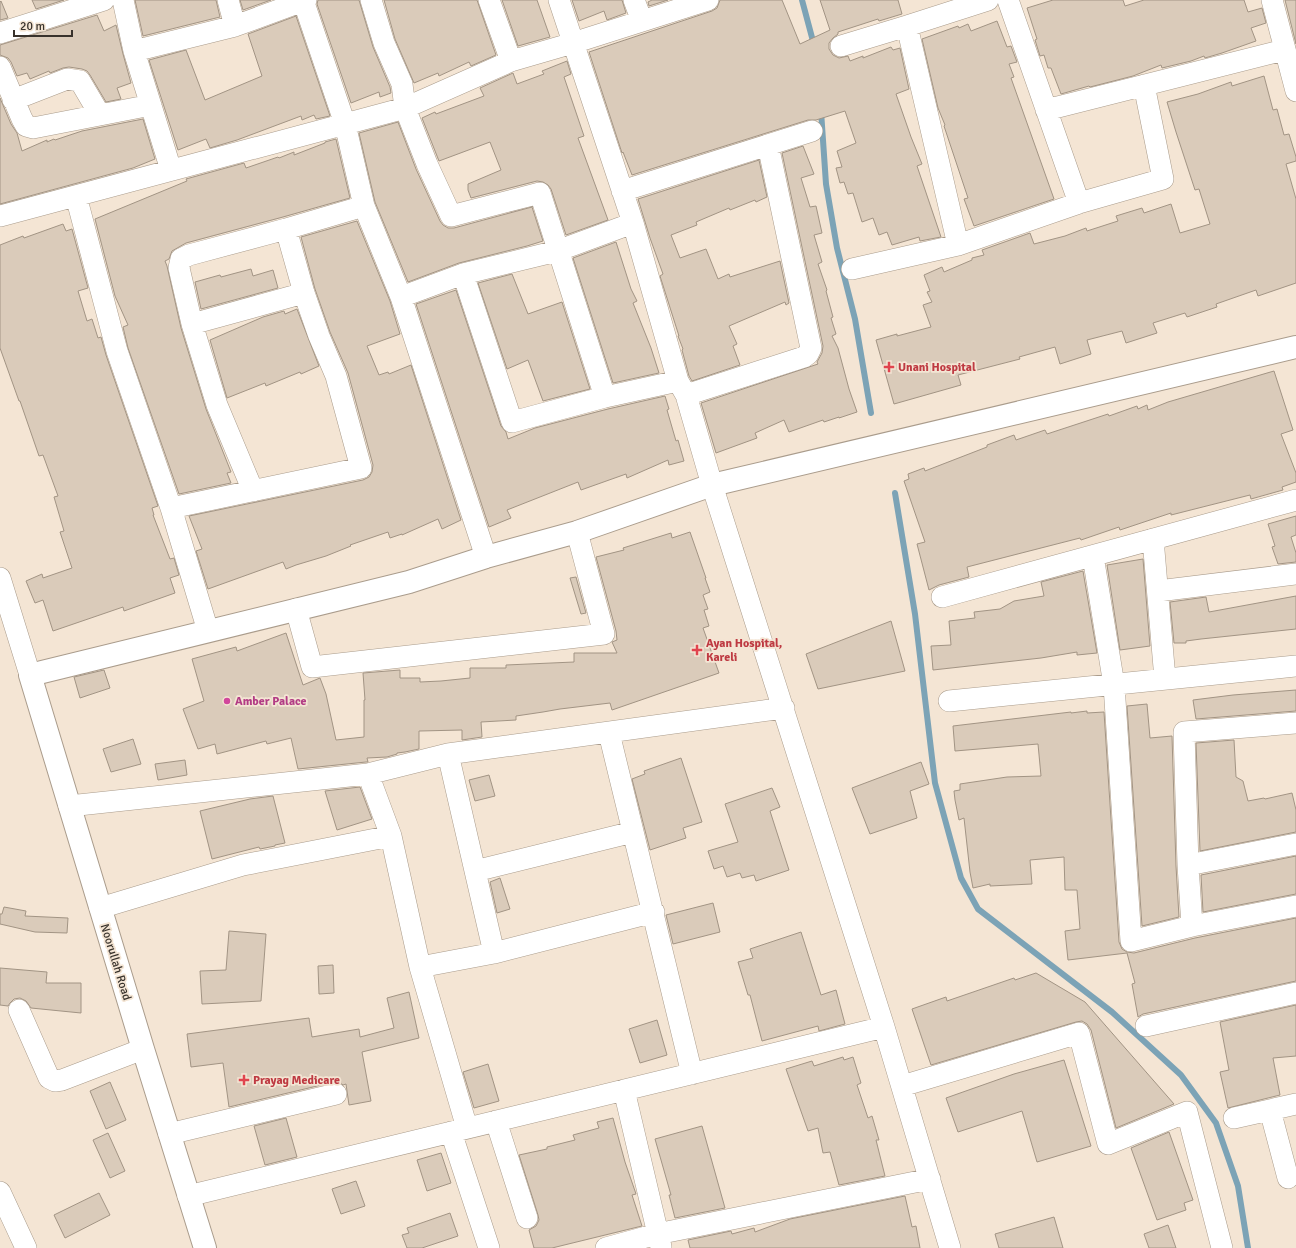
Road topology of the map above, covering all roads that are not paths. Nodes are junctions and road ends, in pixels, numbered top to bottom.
1 (104, 0) edge
2 (122, 0) edge
3 (228, 0) edge
4 (305, 0) edge
5 (371, 0) edge
6 (489, 0) edge
7 (559, 0) edge
8 (634, 0) edge
9 (708, 0) edge
10 (988, 0) edge
11 (1008, 0) edge
12 (1272, 0) edge
13 (678, 4) edge
14 (642, 21) junction
15 (235, 26) junction
16 (907, 26) junction
17 (0, 33) edge
18 (573, 43) junction
19 (841, 46) dead end
20 (1284, 50) junction
21 (134, 51) junction
22 (511, 61) junction
23 (0, 67) edge
24 (1144, 85) junction
25 (1296, 90) edge
26 (13, 100) junction
27 (151, 105) junction
28 (405, 108) junction
29 (1046, 110) junction
30 (100, 115) junction
31 (345, 124) junction
32 (812, 131) dead end
33 (768, 144) junction
34 (171, 170) junction
35 (622, 191) junction
36 (76, 196) junction
37 (1079, 203) junction
38 (364, 206) junction
39 (0, 216) edge
40 (633, 223) junction
41 (286, 229) junction
42 (958, 245) junction
43 (557, 251) junction
44 (852, 269) dead end
45 (463, 274) junction
46 (304, 293) junction
47 (401, 297) junction
48 (192, 324) junction
49 (1295, 350) edge
50 (682, 388) junction
51 (605, 397) junction
52 (712, 485) junction
53 (253, 491) junction
54 (1296, 500) edge
55 (171, 508) junction
56 (577, 532) junction
57 (1153, 539) junction
58 (1093, 556) junction
59 (486, 557) junction
60 (1296, 574) edge
61 (0, 578) edge
62 (1158, 591) junction
63 (942, 597) dead end
64 (296, 609) junction
65 (7, 628) edge
66 (208, 631) junction
67 (1296, 666) edge
68 (30, 675) junction
69 (1165, 679) junction
70 (1114, 685) junction
71 (949, 700) dead end
72 (784, 708) junction
73 (1296, 723) edge
74 (609, 733) junction
75 (448, 754) junction
76 (368, 774) junction
77 (69, 806) junction
78 (634, 832) junction
79 (391, 836) junction
80 (1296, 844) edge
81 (1188, 865) junction
82 (475, 871) junction
83 (1296, 906) edge
84 (100, 908) junction
85 (654, 912) junction
86 (1192, 926) junction
87 (494, 953) junction
88 (420, 967) junction
89 (1296, 993) edge
90 (19, 1010) dead end
91 (1146, 1026) dead end
92 (884, 1027) junction
93 (142, 1050) junction
94 (692, 1074) junction
95 (902, 1086) junction
96 (624, 1090) junction
97 (336, 1094) dead end
98 (1296, 1104) edge
99 (1270, 1110) junction
100 (1234, 1118) dead end
101 (496, 1121) junction
102 (459, 1130) junction
103 (169, 1134) junction
104 (1288, 1178) dead end
105 (930, 1179) junction
106 (0, 1192) edge
107 (188, 1196) junction
108 (527, 1218) dead end
109 (659, 1241) edge
110 (26, 1248) edge
111 (204, 1248) edge
112 (489, 1248) edge
113 (606, 1248) edge
114 (950, 1248) edge
115 (1222, 1248) edge

1 - 17 street
2 - 21 street
3 - 15 street
4 - 15 street
4 - 31 street
5 - 28 street
6 - 22 street
7 - 18 street
8 - 14 street
9 - 13 street
10 - 16 street
11 - 29 street
12 - 20 street
13 - 14 street
14 - 18 street
15 - 21 street
16 - 19 street
16 - 42 street
18 - 22 street
18 - 35 street
20 - 24 street
20 - 25 street
21 - 27 street
22 - 28 street
23 - 26 street
24 - 29 street
24 - 37 street
26 - 30 street
26 - 30 street
27 - 30 street
27 - 34 street
28 - 31 street
28 - 43 street
29 - 37 street
31 - 34 street
31 - 38 street
32 - 33 street
33 - 35 street
33 - 50 street
34 - 36 street
35 - 40 street
36 - 39 street
36 - 55 street
37 - 42 street
38 - 41 street
38 - 47 street
40 - 43 street
40 - 50 street
41 - 46 street
41 - 48 street
42 - 44 street
43 - 45 street
43 - 51 street
45 - 47 street
45 - 51 street
46 - 48 street
46 - 53 street
47 - 59 street
48 - 53 street
49 - 52 main road
50 - 51 street
50 - 52 street
52 - 56 main road
52 - 72 street
53 - 55 street
54 - 57 street
55 - 66 street
56 - 59 main road
56 - 64 street
57 - 58 street
57 - 62 street
58 - 63 street
58 - 70 street
59 - 64 main road
60 - 62 street
61 - 65 street
62 - 69 street
64 - 66 main road
65 - 68 street
66 - 68 main road
67 - 69 street
68 - 77 main road, Noorullah Road
69 - 70 street
70 - 71 street
70 - 86 street
72 - 74 street
72 - 92 street
73 - 81 street
74 - 75 street
74 - 78 street
75 - 76 street
75 - 82 street
76 - 77 street
76 - 79 street
77 - 84 main road, Noorullah Road
78 - 82 street
78 - 85 street
79 - 84 street
79 - 88 street
80 - 81 street
81 - 86 street
82 - 87 street
83 - 86 street
84 - 93 main road, Noorullah Road
85 - 87 street
85 - 94 street
87 - 88 street
88 - 102 street
89 - 91 street
90 - 93 street
92 - 94 street
92 - 95 street
93 - 103 main road, Noorullah Road
94 - 96 street
95 - 105 street
95 - 115 street
96 - 101 street
96 - 109 street
97 - 103 street
98 - 99 street
99 - 100 street
99 - 104 street
101 - 102 street
101 - 108 street
102 - 107 street
102 - 112 street
103 - 107 main road, Noorullah Road
105 - 109 street
105 - 114 street
106 - 110 street
107 - 111 main road, Noorullah Road
109 - 113 street

